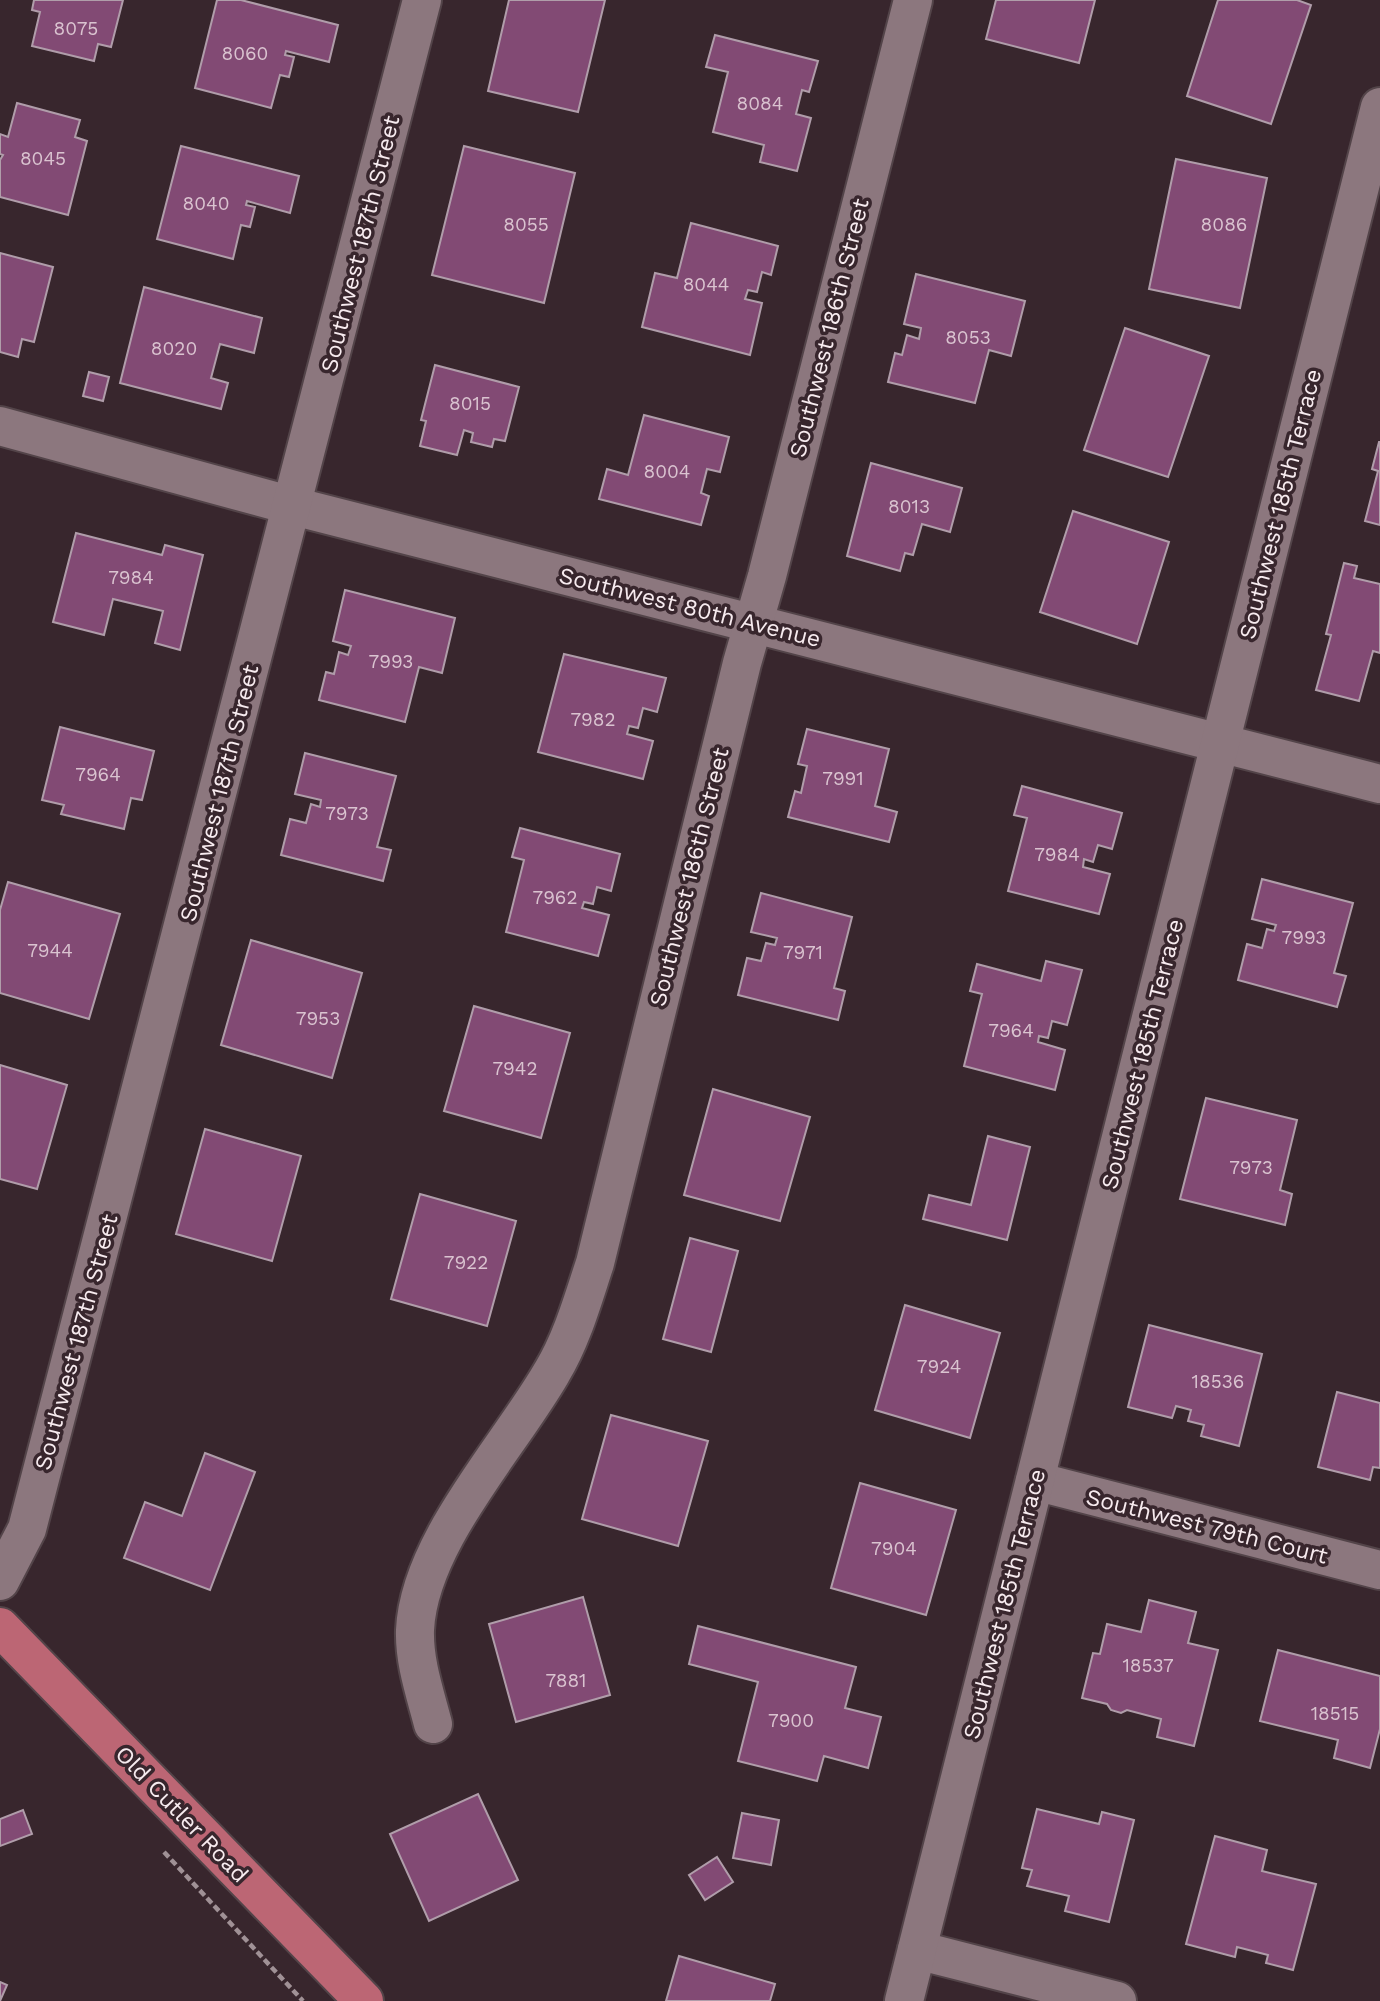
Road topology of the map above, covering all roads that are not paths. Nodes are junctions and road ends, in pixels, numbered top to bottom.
1 (422, 0) edge
2 (913, 0) edge
3 (1380, 107) edge
4 (0, 426) edge
5 (293, 506) junction
6 (754, 623) junction
7 (1220, 743) junction
8 (1380, 784) edge
9 (1035, 1481) junction
10 (1380, 1570) edge
11 (0, 1581) edge
12 (0, 1627) edge
13 (433, 1724) dead end
14 (917, 1950) junction
15 (364, 2001) edge
16 (904, 2001) edge
17 (1117, 2001) edge

1 - 5 street, Southwest 187th Street
2 - 6 street, Southwest 186th Street
3 - 7 street, Southwest 185th Terrace
4 - 5 street, Southwest 80th Avenue
5 - 6 street, Southwest 80th Avenue
5 - 11 street, Southwest 187th Street
6 - 7 street, Southwest 80th Avenue
6 - 13 street, Southwest 186th Street
7 - 8 street, Southwest 80th Avenue
7 - 9 street, Southwest 185th Terrace
9 - 10 street, Southwest 79th Court
9 - 14 street, Southwest 185th Terrace
12 - 15 main road, Old Cutler Road
14 - 16 street, Southwest 185th Terrace
14 - 17 street

